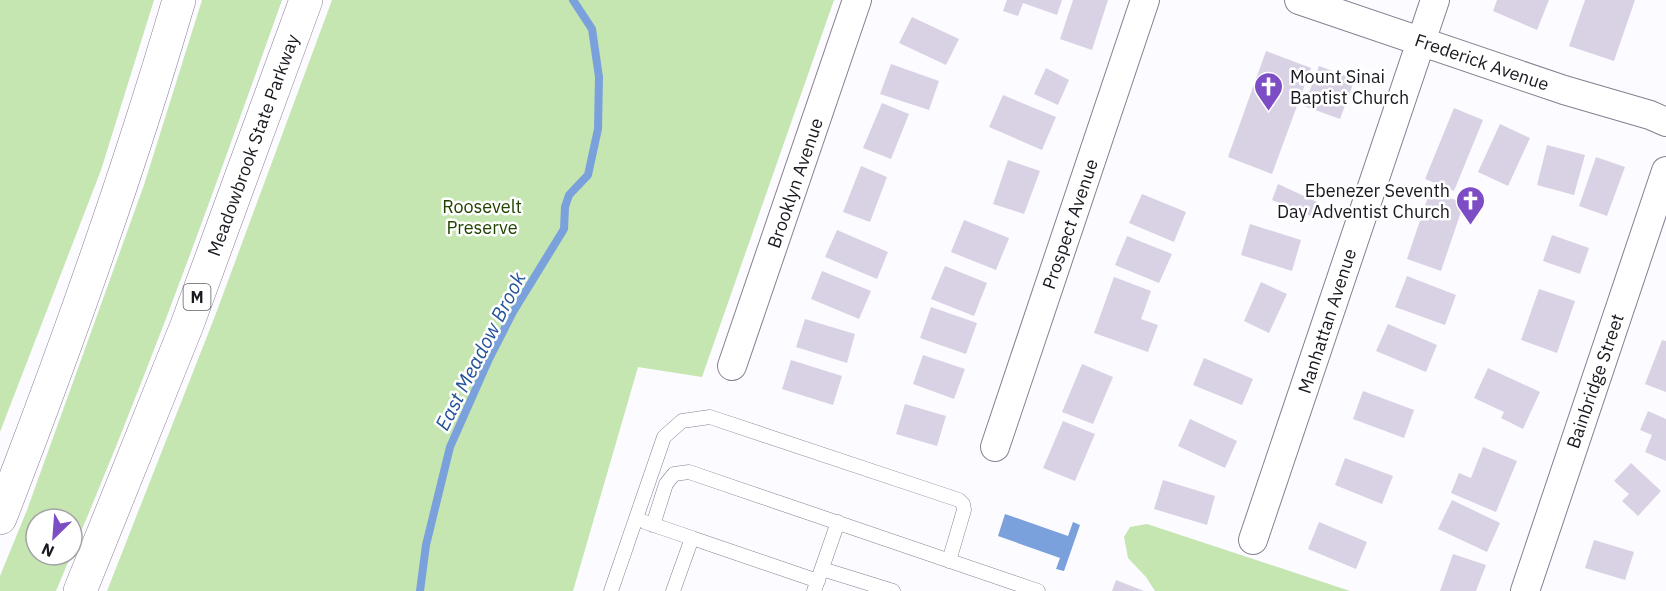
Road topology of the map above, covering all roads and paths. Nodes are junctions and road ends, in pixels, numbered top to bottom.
1 (179, 0) edge
2 (306, 0) edge
3 (857, 0) edge
4 (1145, 0) edge
5 (1299, 0) edge
6 (1435, 0) edge
7 (1421, 41) junction
8 (1666, 122) edge
9 (1666, 171) edge
10 (732, 366) dead end
11 (995, 447) dead end
12 (0, 518) edge
13 (634, 519) junction
14 (838, 522) junction
15 (653, 525) junction
16 (692, 538) junction
17 (1253, 540) dead end
18 (949, 561) junction
19 (818, 580) edge
20 (80, 591) edge
21 (610, 591) edge
22 (673, 591) edge
23 (893, 591) edge
24 (1038, 591) edge
25 (1525, 591) edge

1 - 12 highway
2 - 20 highway, Meadowbrook State Parkway / M
3 - 10 street, Brooklyn Avenue
4 - 11 street, Prospect Avenue
5 - 7 street, Frederick Avenue
6 - 7 street, Manhattan Avenue
7 - 8 street, Frederick Avenue
7 - 17 street, Manhattan Avenue
9 - 25 street, Bainbridge Street
13 - 15 lane
13 - 18 lane
13 - 21 lane
14 - 15 lane
14 - 18 lane
14 - 19 lane
15 - 16 lane
16 - 19 lane
16 - 22 lane
18 - 24 lane
19 - 23 lane

